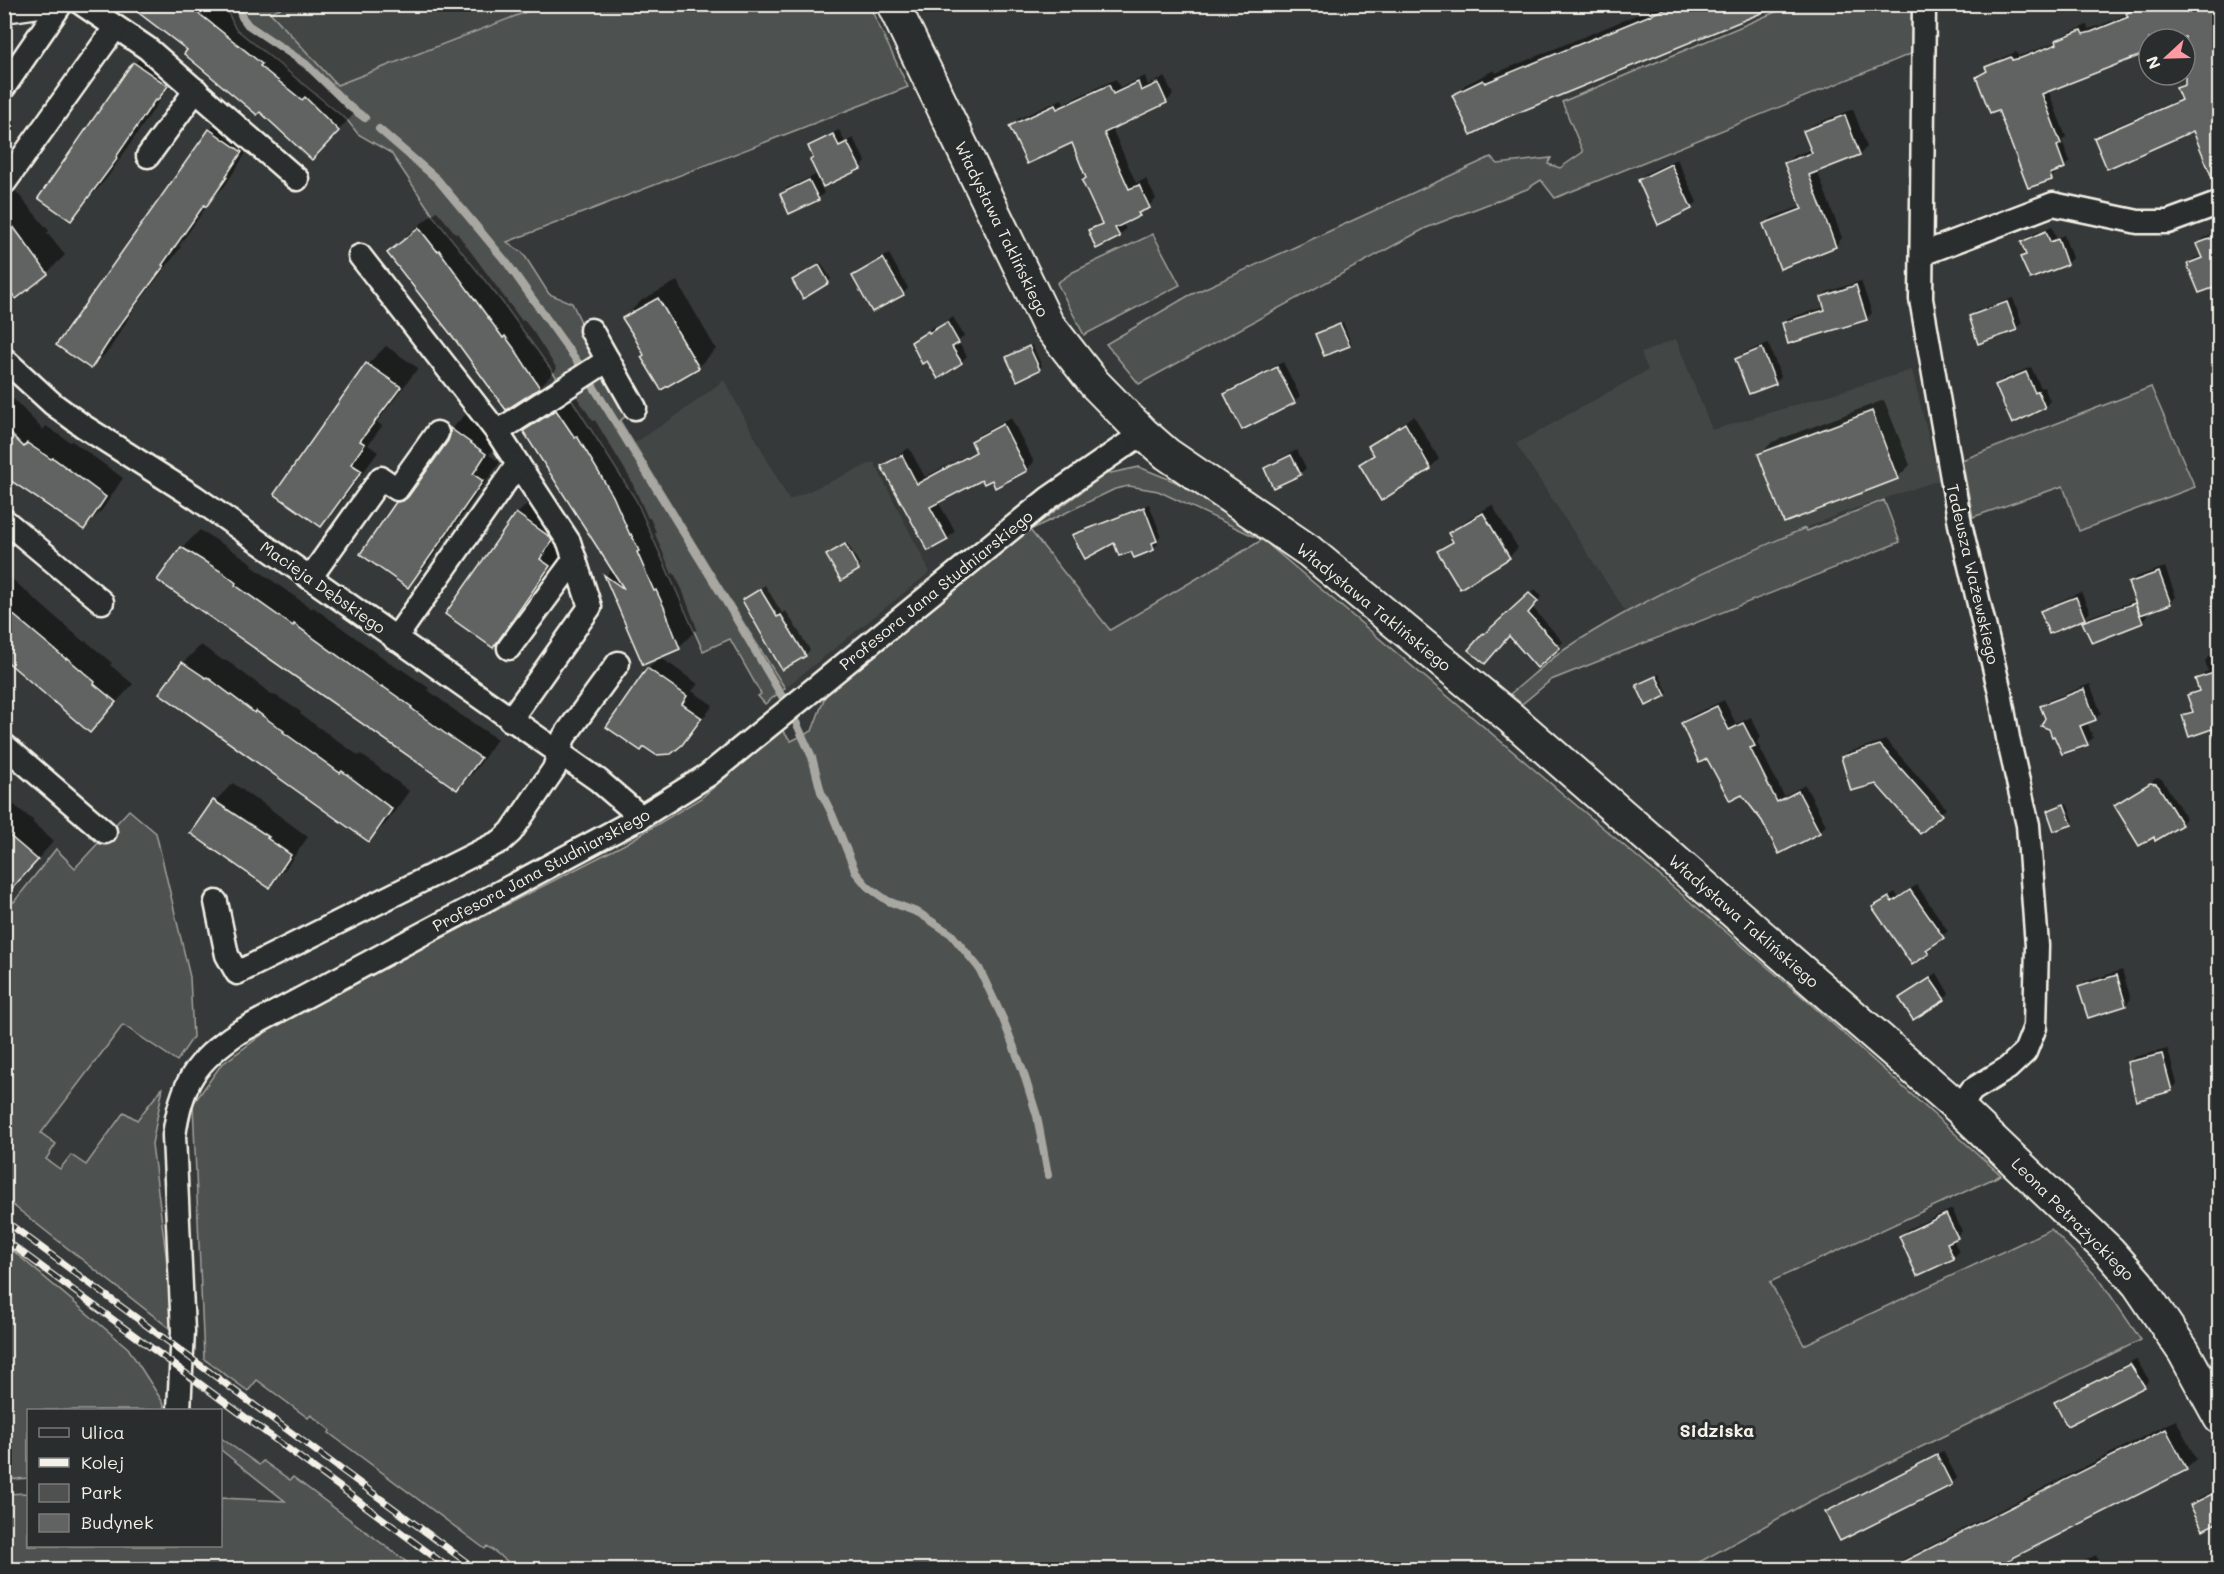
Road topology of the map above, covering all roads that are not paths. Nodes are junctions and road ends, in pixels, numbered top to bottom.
1 (53, 4) edge
2 (61, 4) edge
3 (82, 4) edge
4 (893, 4) edge
5 (1924, 4) edge
6 (4, 11) edge
7 (115, 28) junction
8 (4, 87) edge
9 (196, 90) junction
10 (148, 156) dead end
11 (297, 179) dead end
12 (5, 182) edge
13 (2220, 203) edge
14 (1922, 254) junction
15 (360, 256) dead end
16 (591, 330) dead end
17 (4, 358) edge
18 (608, 360) junction
19 (635, 408) dead end
20 (497, 432) junction
21 (437, 433) dead end
22 (1143, 433) junction
23 (518, 464) junction
24 (4, 520) edge
25 (575, 559) junction
26 (310, 578) junction
27 (102, 602) dead end
28 (395, 639) junction
29 (509, 648) dead end
30 (618, 663) dead end
31 (510, 720) junction
32 (4, 745) edge
33 (559, 754) junction
34 (641, 817) junction
35 (105, 832) dead end
36 (216, 902) dead end
37 (1966, 1114) junction
38 (180, 1409) edge
39 (2220, 1418) edge

1 - 6 street
2 - 8 street
3 - 7 street
4 - 22 street, Władysława Taklińskiego
5 - 14 street, Tadeusza Ważewskiego
7 - 9 street
7 - 12 street
9 - 10 street
9 - 11 street
13 - 14 street
14 - 37 street, Tadeusza Ważewskiego
15 - 20 street
16 - 18 street
17 - 26 street, Macieja Dębskiego
18 - 19 street
18 - 20 street
20 - 23 street
21 - 26 street
22 - 34 street, Profesora Jana Studniarskiego
22 - 37 street, Władysława Taklińskiego
23 - 25 street
23 - 28 street
24 - 27 street
25 - 29 street
25 - 31 street
26 - 28 street, Macieja Dębskiego
28 - 31 street, Macieja Dębskiego
30 - 33 street
31 - 33 street, Macieja Dębskiego
32 - 35 street
33 - 34 street, Macieja Dębskiego
33 - 36 street
34 - 38 street, Profesora Jana Studniarskiego
37 - 39 street, Leona Petrażyckiego

